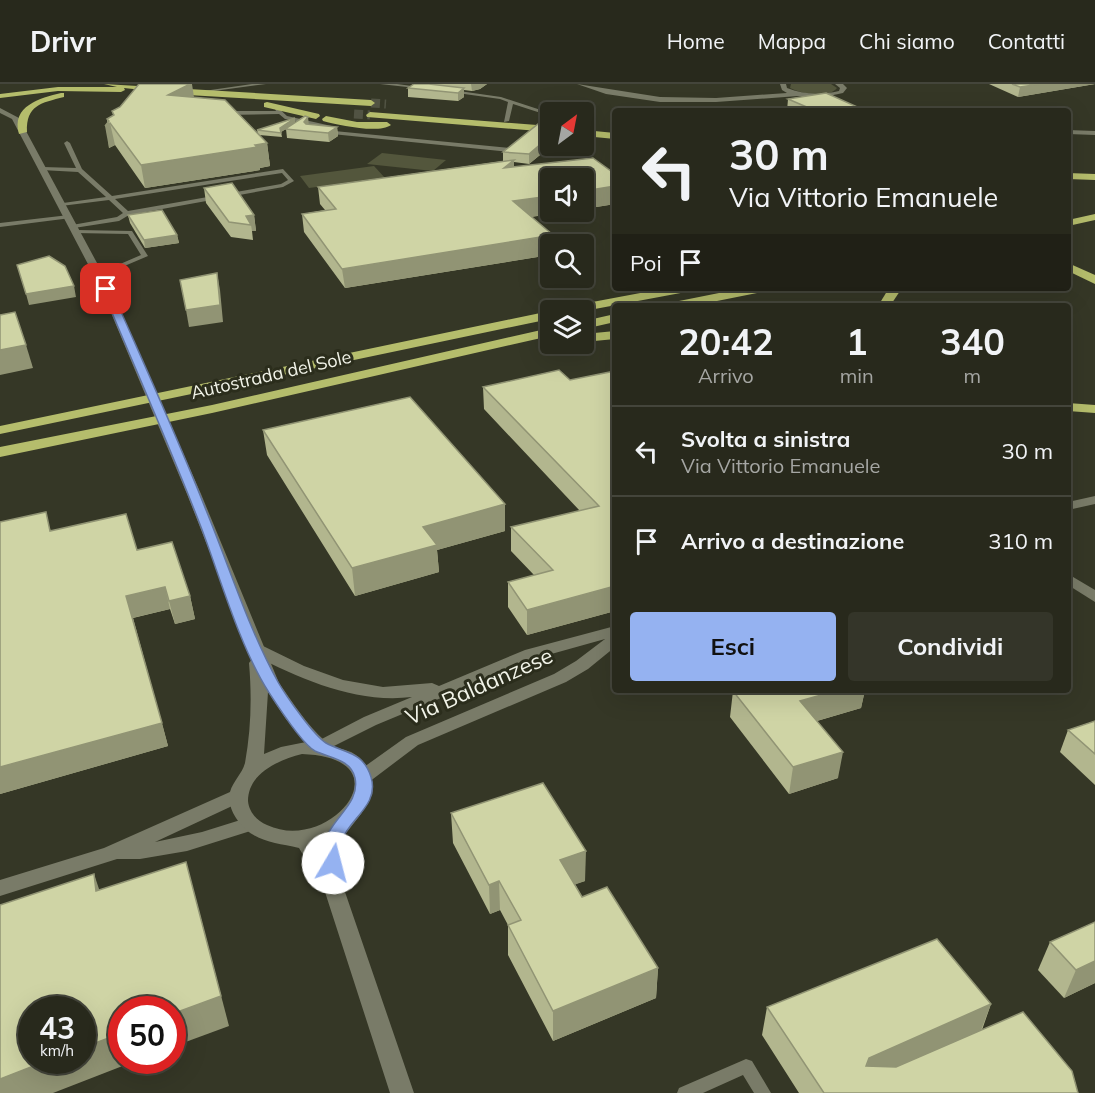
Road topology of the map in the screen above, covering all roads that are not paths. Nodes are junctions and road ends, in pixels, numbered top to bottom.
1 (264, 84) edge
2 (382, 84) edge
3 (580, 84) edge
4 (11, 85) edge
5 (843, 85) edge
6 (110, 86) edge
7 (783, 86) edge
8 (436, 90) edge
9 (447, 91) edge
10 (193, 94) junction
11 (798, 94) junction
12 (0, 96) edge
13 (751, 97) junction
14 (511, 100) junction
15 (260, 103) junction
16 (371, 103) tunnel mouth
17 (278, 109) junction
18 (0, 110) edge
19 (443, 110) dead end
20 (540, 111) edge
21 (212, 113) edge
22 (344, 113) tunnel mouth
23 (370, 115) tunnel mouth
24 (316, 116) dead end
25 (0, 117) edge
26 (327, 119) dead end
27 (506, 121) junction
28 (306, 122) junction
29 (456, 122) junction
30 (298, 126) edge
31 (382, 126) junction
32 (540, 127) edge
33 (540, 128) edge
34 (369, 129) junction
35 (319, 131) edge
36 (22, 132) junction
37 (1071, 132) edge
38 (1095, 133) edge
39 (594, 134) edge
40 (362, 136) junction
41 (612, 136) edge
42 (67, 142) dead end
43 (510, 150) edge
44 (43, 169) junction
45 (80, 170) junction
46 (1071, 176) edge
47 (1095, 177) edge
48 (110, 197) junction
49 (63, 205) junction
50 (1095, 205) edge
51 (1077, 209) dead end
52 (127, 213) junction
53 (69, 217) junction
54 (1095, 218) edge
55 (1071, 223) edge
56 (0, 225) edge
57 (75, 229) junction
58 (1071, 268) edge
59 (99, 275) junction
60 (1095, 280) edge
61 (627, 291) edge
62 (670, 291) edge
63 (747, 291) edge
64 (593, 300) edge
65 (689, 303) edge
66 (594, 306) edge
67 (540, 316) edge
68 (612, 319) edge
69 (594, 323) edge
70 (540, 334) edge
71 (612, 335) edge
72 (594, 337) edge
73 (540, 347) edge
74 (1071, 407) edge
75 (212, 409) junction
76 (1095, 409) edge
77 (0, 430) edge
78 (0, 452) edge
79 (1095, 500) edge
80 (1071, 505) edge
81 (1071, 580) edge
82 (1095, 597) edge
83 (612, 632) edge
84 (612, 641) edge
85 (255, 649) junction
86 (459, 685) junction
87 (320, 747) junction
88 (252, 771) junction
89 (363, 777) junction
90 (239, 795) junction
91 (350, 816) junction
92 (250, 824) junction
93 (294, 838) junction
94 (110, 854) junction
95 (0, 888) edge
96 (335, 892) junction
97 (402, 1093) edge
98 (685, 1093) edge
99 (763, 1093) edge

1 - 10 lane
2 - 8 lane
3 - 13 main road
4 - 6 highway
5 - 11 main road
6 - 10 highway
6 - 12 highway
6 - 36 highway
7 - 11 main road
7 - 13 main road
9 - 14 lane
10 - 15 highway
10 - 16 highway
11 - 13 main road
14 - 20 lane
14 - 27 lane
15 - 17 highway
15 - 22 highway
17 - 21 lane
17 - 24 highway
17 - 28 lane
18 - 36 main road
19 - 27 highway
23 - 29 highway
25 - 36 main road
26 - 31 highway
27 - 32 highway
28 - 30 lane
28 - 34 lane
29 - 31 highway
29 - 33 highway
31 - 34 lane
34 - 40 lane
35 - 40 lane
36 - 44 main road
37 - 38 main road
39 - 41 highway
40 - 43 lane
42 - 45 lane
44 - 45 lane
44 - 49 main road
45 - 48 lane
46 - 47 highway
48 - 49 lane
48 - 52 lane
48 - 52 lane
49 - 53 main road
50 - 51 highway
52 - 57 lane
53 - 56 lane
53 - 57 main road
54 - 55 highway
57 - 59 main road
57 - 59 lane
58 - 60 highway
59 - 85 main road
61 - 64 highway
62 - 66 highway
63 - 65 highway
67 - 77 highway, Autostrada del Sole
68 - 69 highway
70 - 75 highway, Autostrada del Sole
71 - 72 highway
73 - 75 highway
74 - 76 highway
75 - 78 highway, Autostrada del Sole
79 - 80 main road
81 - 82 main road
83 - 86 main road, Via Baldanzese
84 - 89 main road, Via Baldanzese
85 - 86 main road, Via Baldanzese
85 - 87 main road
85 - 88 main road
86 - 87 main road, Via Baldanzese
87 - 88 main road
87 - 89 main road
88 - 90 main road
89 - 91 main road
90 - 92 main road
90 - 94 main road
91 - 93 main road
91 - 96 main road
92 - 93 main road
92 - 94 main road
93 - 96 main road
94 - 95 main road
96 - 97 main road
98 - 99 lane

